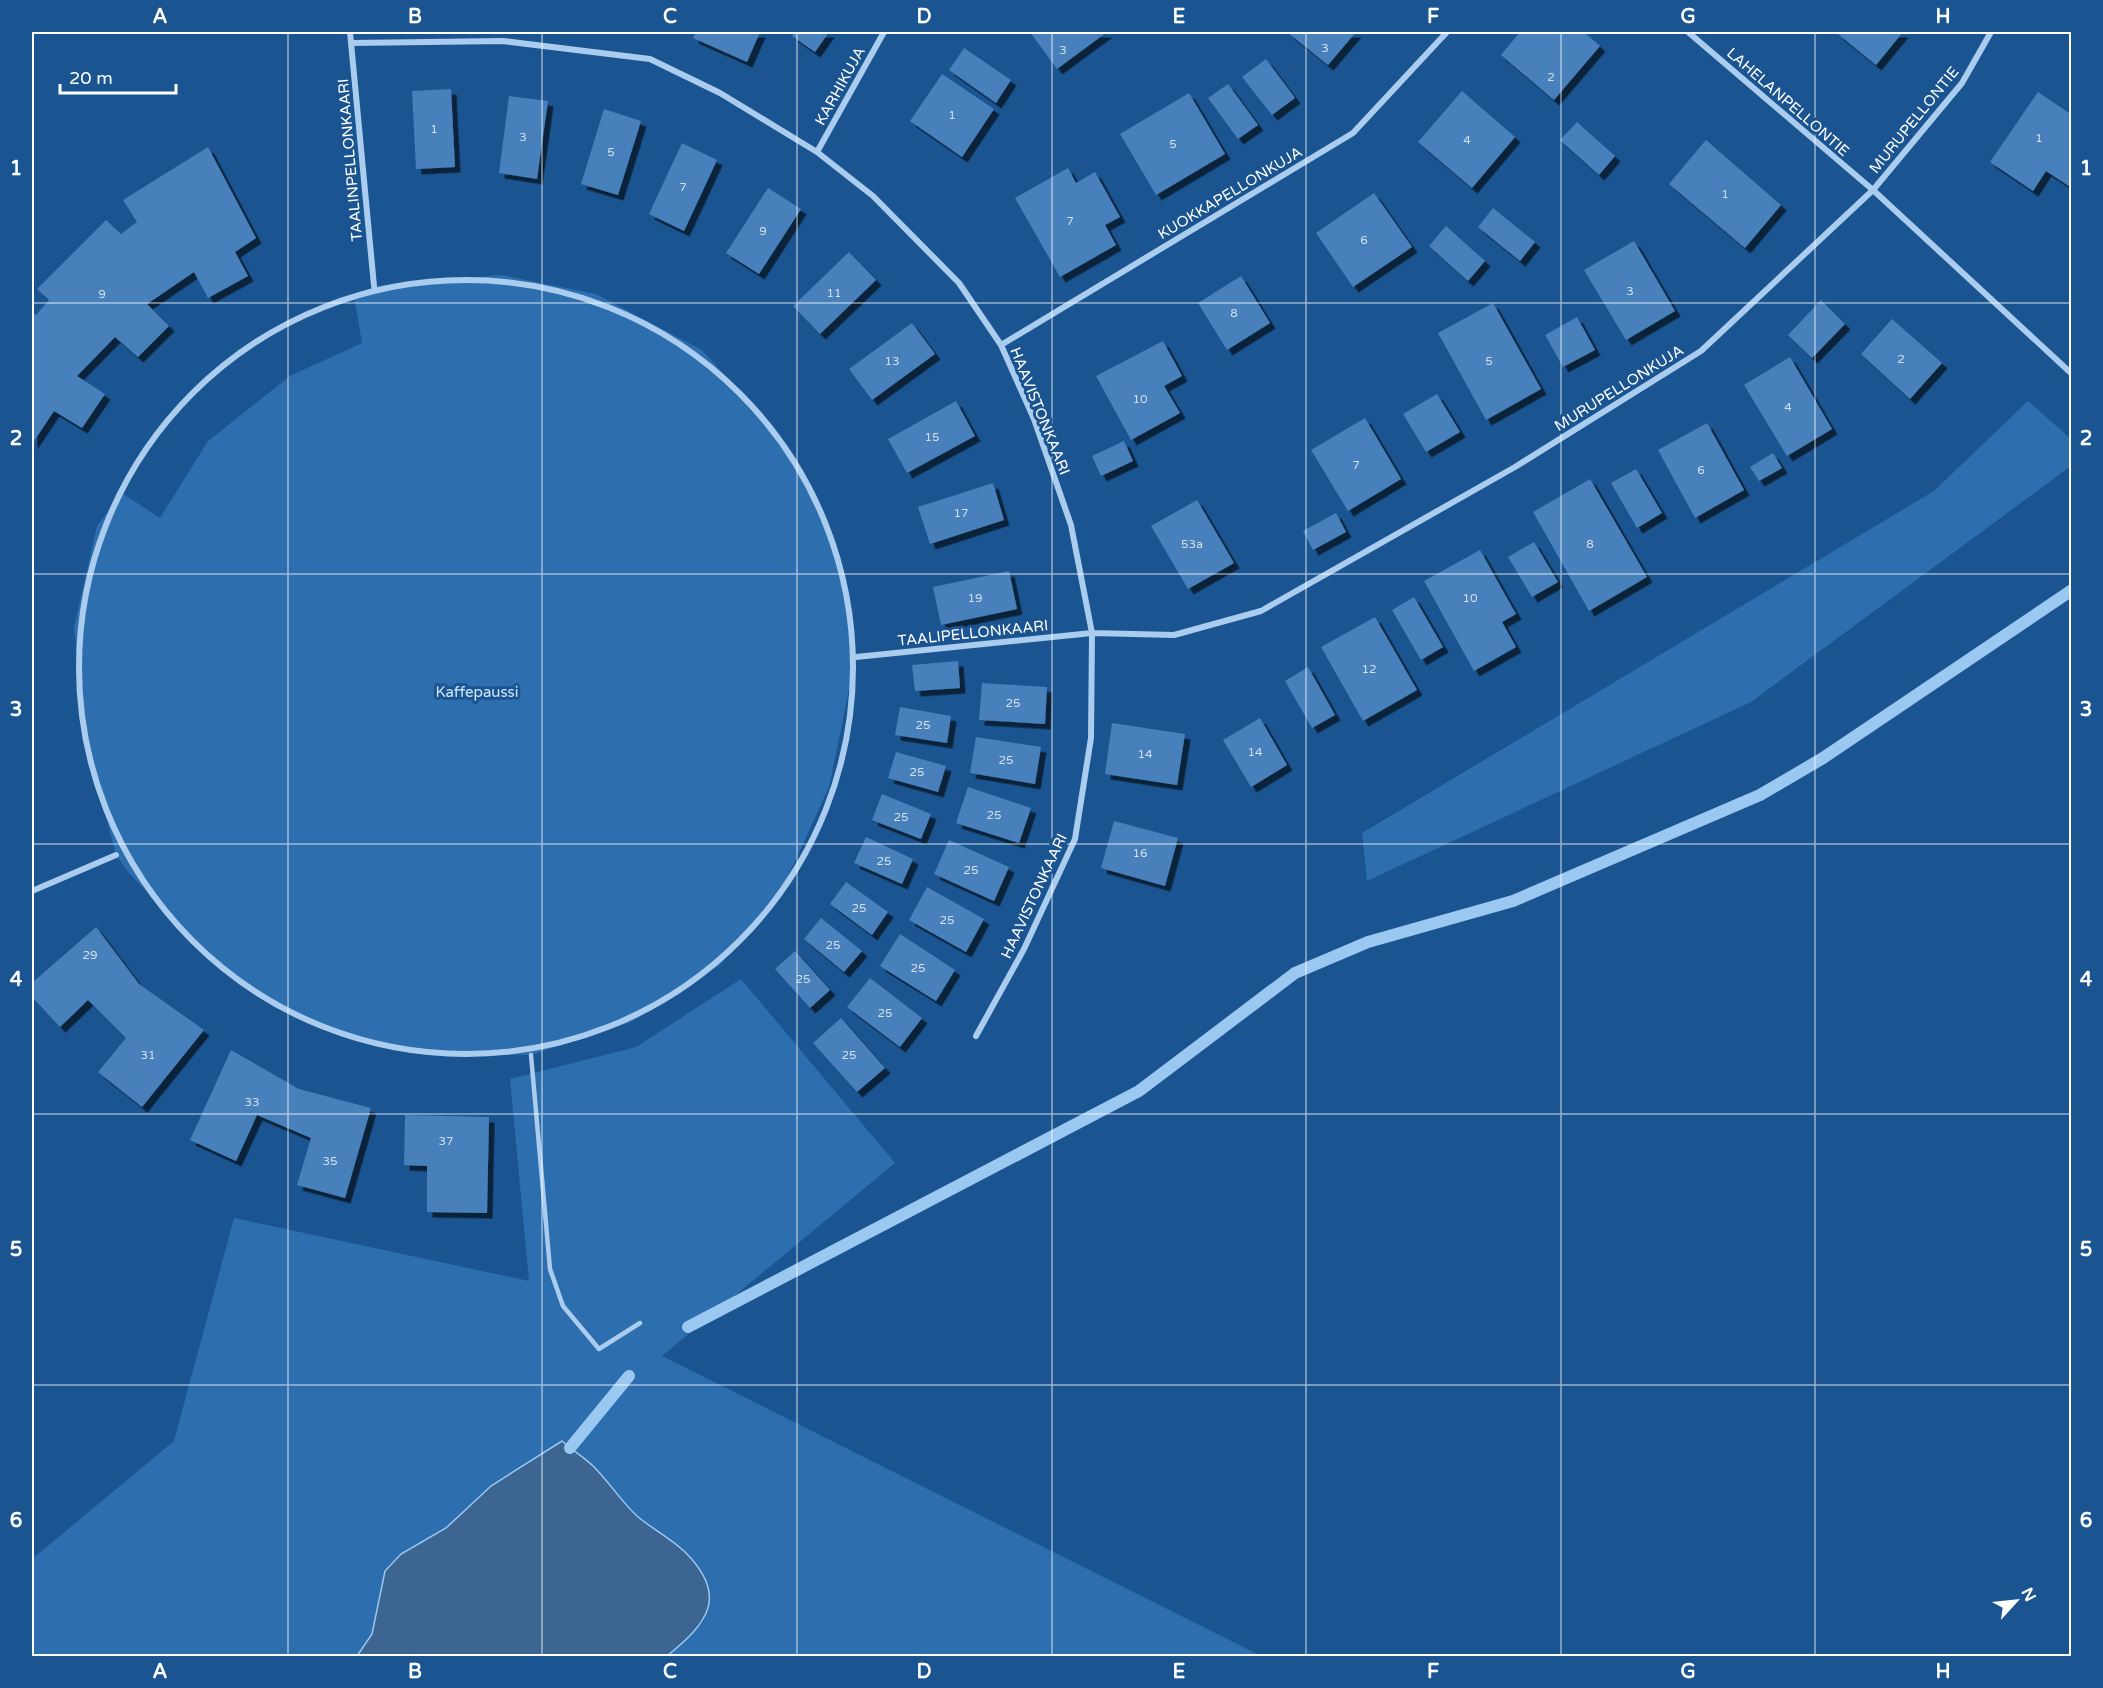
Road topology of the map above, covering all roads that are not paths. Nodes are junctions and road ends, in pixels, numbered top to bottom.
1 (350, 32) edge
2 (884, 32) edge
3 (1447, 32) edge
4 (1688, 32) edge
5 (1991, 32) edge
6 (352, 43) junction
7 (818, 152) junction
8 (1873, 190) junction
9 (374, 286) junction
10 (1001, 345) junction
11 (255, 352) dead end
12 (2072, 374) edge
13 (188, 409) dead end
14 (1092, 633) junction
15 (856, 657) junction
16 (116, 855) junction
17 (122, 863) dead end
18 (128, 872) dead end
19 (32, 891) edge
20 (976, 1036) dead end
21 (531, 1055) junction
22 (640, 1323) dead end

1 - 6 street, TAALINPELLONKAARI
2 - 7 street, KARHIKUJA
3 - 10 street, KUOKKAPELLONKUJA
4 - 8 street, LAHELANPELLONTIE
5 - 8 street, MURUPELLONTIE
6 - 7 street, HAAVISTONKAARI
6 - 9 street, TAALINPELLONKAARI
7 - 10 street, HAAVISTONKAARI
8 - 12 street
8 - 14 street, MURUPELLONKUJA
9 - 11 street
9 - 15 street
10 - 14 street, HAAVISTONKAARI
13 - 16 street
14 - 15 street, TAALIPELLONKAARI
14 - 20 street, HAAVISTONKAARI
15 - 21 street
16 - 17 street
16 - 19 street
18 - 21 street
21 - 22 lane

